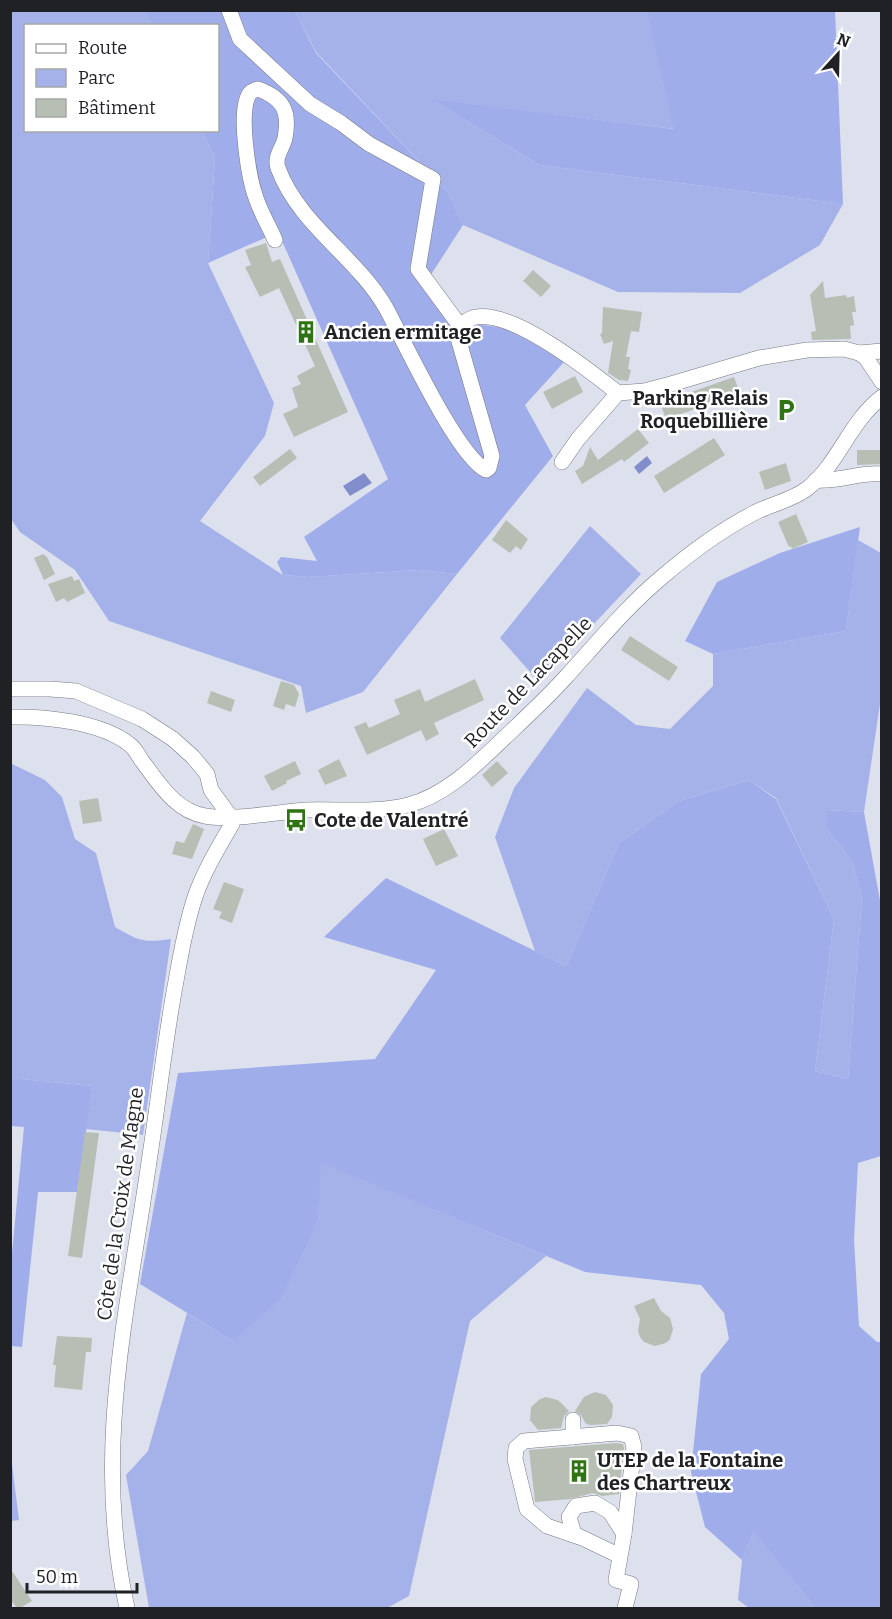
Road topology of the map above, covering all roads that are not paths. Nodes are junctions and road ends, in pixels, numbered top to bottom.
1 (229, 10) edge
2 (275, 240) dead end
3 (460, 326) junction
4 (882, 351) edge
5 (859, 353) junction
6 (882, 382) edge
7 (618, 393) junction
8 (882, 396) edge
9 (562, 462) dead end
10 (882, 474) edge
11 (816, 480) junction
12 (10, 689) edge
13 (10, 717) edge
14 (211, 789) junction
15 (205, 817) junction
16 (232, 817) junction
17 (573, 1420) dead end
18 (573, 1437) junction
19 (624, 1534) junction
20 (579, 1537) junction
21 (620, 1556) junction
22 (127, 1608) edge
23 (625, 1608) edge

1 - 3 street
2 - 3 street
3 - 7 street
4 - 5 street
5 - 6 street
5 - 7 street
7 - 9 street
8 - 11 street, Route de Lacapelle
10 - 11 street, Route de Lacapelle
11 - 16 street, Route de Lacapelle
12 - 14 street
13 - 15 street
14 - 15 street
14 - 16 street
15 - 16 street, Route de Lacapelle
16 - 22 street, Côte de la Croix de Magne
17 - 18 street
18 - 19 street
18 - 20 street
19 - 20 street
19 - 21 street
20 - 21 street
21 - 23 street

